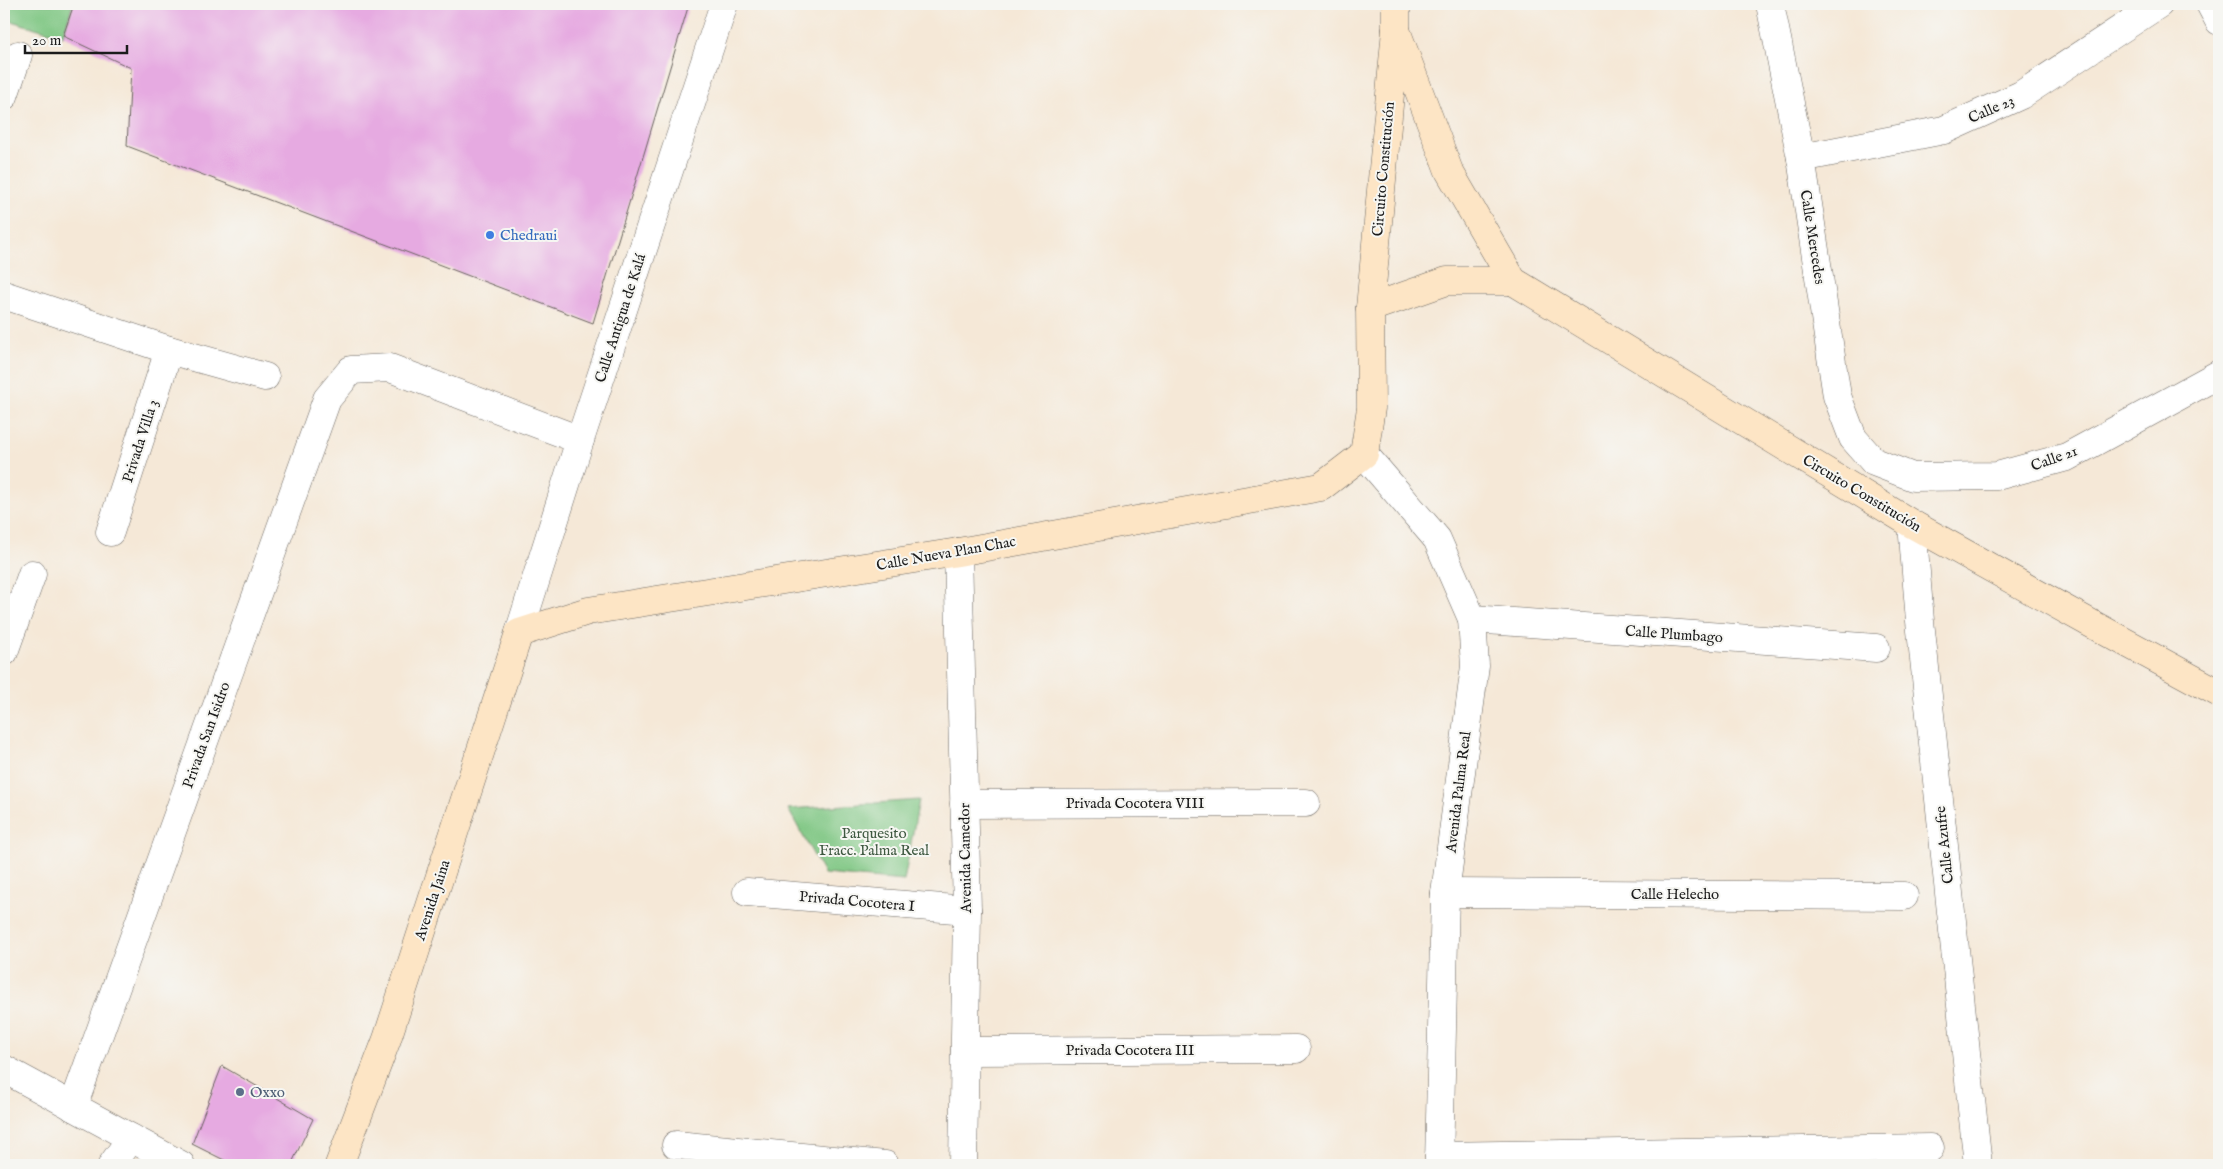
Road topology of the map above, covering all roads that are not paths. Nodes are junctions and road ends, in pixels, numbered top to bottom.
1 (724, 4) edge
2 (1396, 4) edge
3 (1770, 4) edge
4 (2159, 4) edge
5 (2210, 4) edge
6 (2219, 21) edge
7 (1396, 30) junction
8 (18, 55) dead end
9 (4, 96) edge
10 (1801, 158) junction
11 (1512, 281) junction
12 (4, 295) edge
13 (1370, 308) junction
14 (169, 350) junction
15 (2219, 374) edge
16 (264, 377) dead end
17 (580, 440) junction
18 (1364, 454) junction
19 (1874, 462) joint
20 (1912, 524) junction
21 (110, 532) dead end
22 (958, 552) junction
23 (32, 574) dead end
24 (1472, 619) junction
25 (519, 633) junction
26 (1876, 648) dead end
27 (4, 652) edge
28 (2219, 692) edge
29 (1306, 802) dead end
30 (964, 804) junction
31 (747, 892) dead end
32 (1445, 892) junction
33 (1904, 896) dead end
34 (967, 910) junction
35 (1296, 1049) dead end
36 (965, 1051) junction
37 (4, 1069) edge
38 (73, 1107) junction
39 (132, 1138) junction
40 (676, 1145) dead end
41 (1930, 1148) dead end
42 (1439, 1160) edge
43 (112, 1165) edge
44 (181, 1165) edge
45 (339, 1165) edge
46 (885, 1165) edge
47 (963, 1165) edge
48 (1978, 1165) edge

1 - 17 street, Calle Antigua de Kalá
2 - 7 main road, Circuito Constitución
3 - 10 street, Calle Mercedes
4 - 10 street, Calle 23
5 - 6 street
7 - 11 main road, Circuito Constitución
7 - 13 main road, Circuito Constitución
8 - 9 street
10 - 19 street, Calle Mercedes
11 - 13 main road
11 - 20 main road, Circuito Constitución
12 - 14 street
13 - 18 main road, Circuito Constitución
14 - 16 street
14 - 21 street, Privada Villa 3
15 - 19 street, Calle 21
17 - 25 street, Calle Antigua de Kalá
17 - 38 street, Privada San Isidro
18 - 22 main road, Calle Nueva Plan Chac
18 - 24 street, Avenida Palma Real
20 - 28 main road, Circuito Constitución
20 - 48 street, Calle Azufre
22 - 25 main road, Calle Nueva Plan Chac
22 - 30 street, Avenida Camedor
23 - 27 street
24 - 26 street, Calle Plumbago
24 - 32 street, Avenida Palma Real
25 - 45 main road, Avenida Jaina
29 - 30 street, Privada Cocotera VIII
30 - 34 street, Avenida Camedor
31 - 34 street, Privada Cocotera I
32 - 33 street, Calle Helecho
32 - 42 street, Avenida Palma Real
34 - 36 street, Avenida Camedor
35 - 36 street, Privada Cocotera III
36 - 47 street, Avenida Camedor
37 - 38 street
38 - 39 street
39 - 43 street
39 - 44 street
40 - 46 street
41 - 42 street

